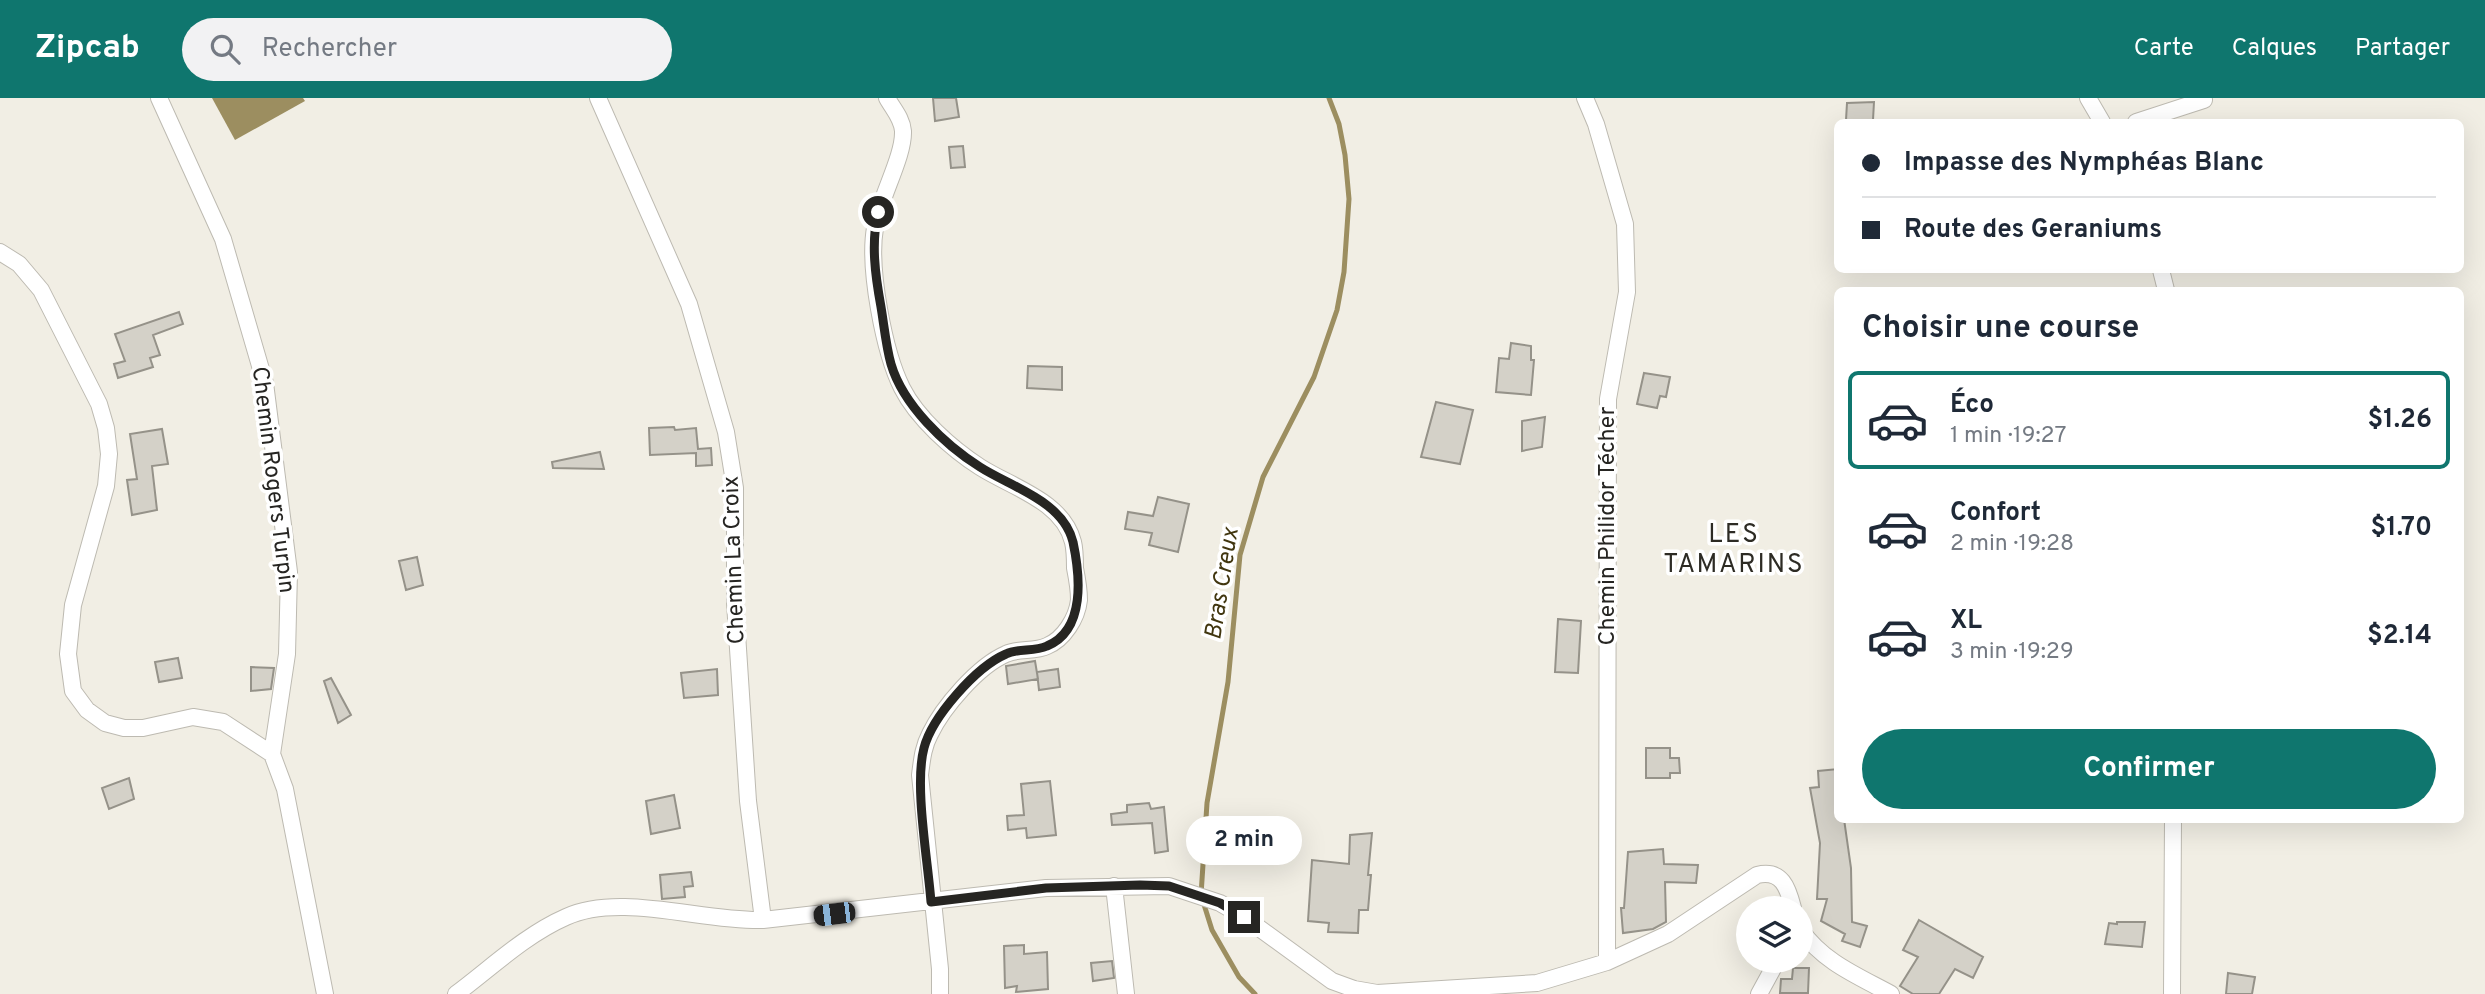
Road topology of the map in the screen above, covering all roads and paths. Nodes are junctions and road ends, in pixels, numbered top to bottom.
1 (159, 98) edge
2 (598, 98) edge
3 (887, 98) edge
4 (1585, 98) edge
5 (2088, 98) edge
6 (2204, 100) dead end
7 (2176, 116) edge
8 (2100, 119) edge
9 (2156, 119) edge
10 (0, 252) edge
11 (272, 754) junction
12 (2173, 823) edge
13 (1114, 886) junction
14 (1790, 896) edge
15 (931, 902) junction
16 (763, 920) junction
17 (1813, 947) edge
18 (1607, 961) junction
19 (1770, 973) edge
20 (1537, 988) edge
21 (325, 994) edge
22 (456, 994) edge
23 (940, 994) edge
24 (1126, 994) edge
25 (1759, 994) edge
26 (1891, 994) edge
27 (2172, 994) edge

1 - 11 street, Chemin Rogers Turpin
2 - 16 street, Chemin La Croix
3 - 15 street
4 - 18 street, Chemin Philidor Técher
5 - 8 street
6 - 7 street
7 - 9 street
10 - 11 street
11 - 21 street
12 - 27 street
13 - 15 street
13 - 20 street
13 - 24 street
14 - 18 street
15 - 16 street
15 - 23 street
16 - 22 street
17 - 26 street
18 - 20 street
19 - 25 street

